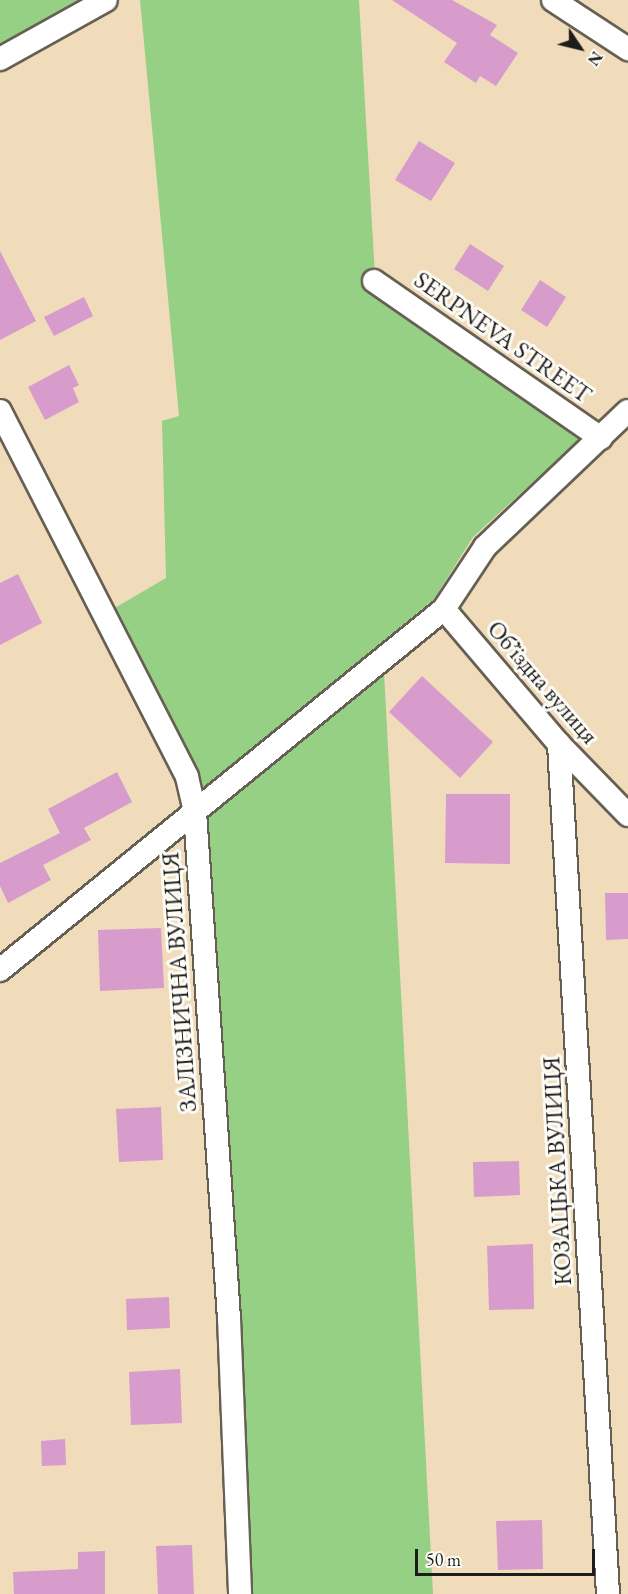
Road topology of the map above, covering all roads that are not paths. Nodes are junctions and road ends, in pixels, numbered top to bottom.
1 (106, 0) edge
2 (553, 0) edge
3 (628, 49) edge
4 (0, 59) edge
5 (374, 281) dead end
6 (0, 411) edge
7 (628, 411) edge
8 (601, 438) junction
9 (444, 609) junction
10 (559, 744) junction
11 (195, 812) junction
12 (628, 815) edge
13 (0, 970) edge
14 (240, 1594) edge
15 (608, 1594) edge

1 - 4 street
2 - 3 street
5 - 8 street, SERPNEVA STREET
6 - 11 street, ЗАЛІЗНИЧНА ВУЛИЦЯ
7 - 8 street
8 - 9 street
9 - 10 street, Обʼїздна вулиця
9 - 11 street
10 - 12 street, Обʼїздна вулиця
10 - 15 street, КОЗАЦЬКА ВУЛИЦЯ
11 - 13 street
11 - 14 street, ЗАЛІЗНИЧНА ВУЛИЦЯ

